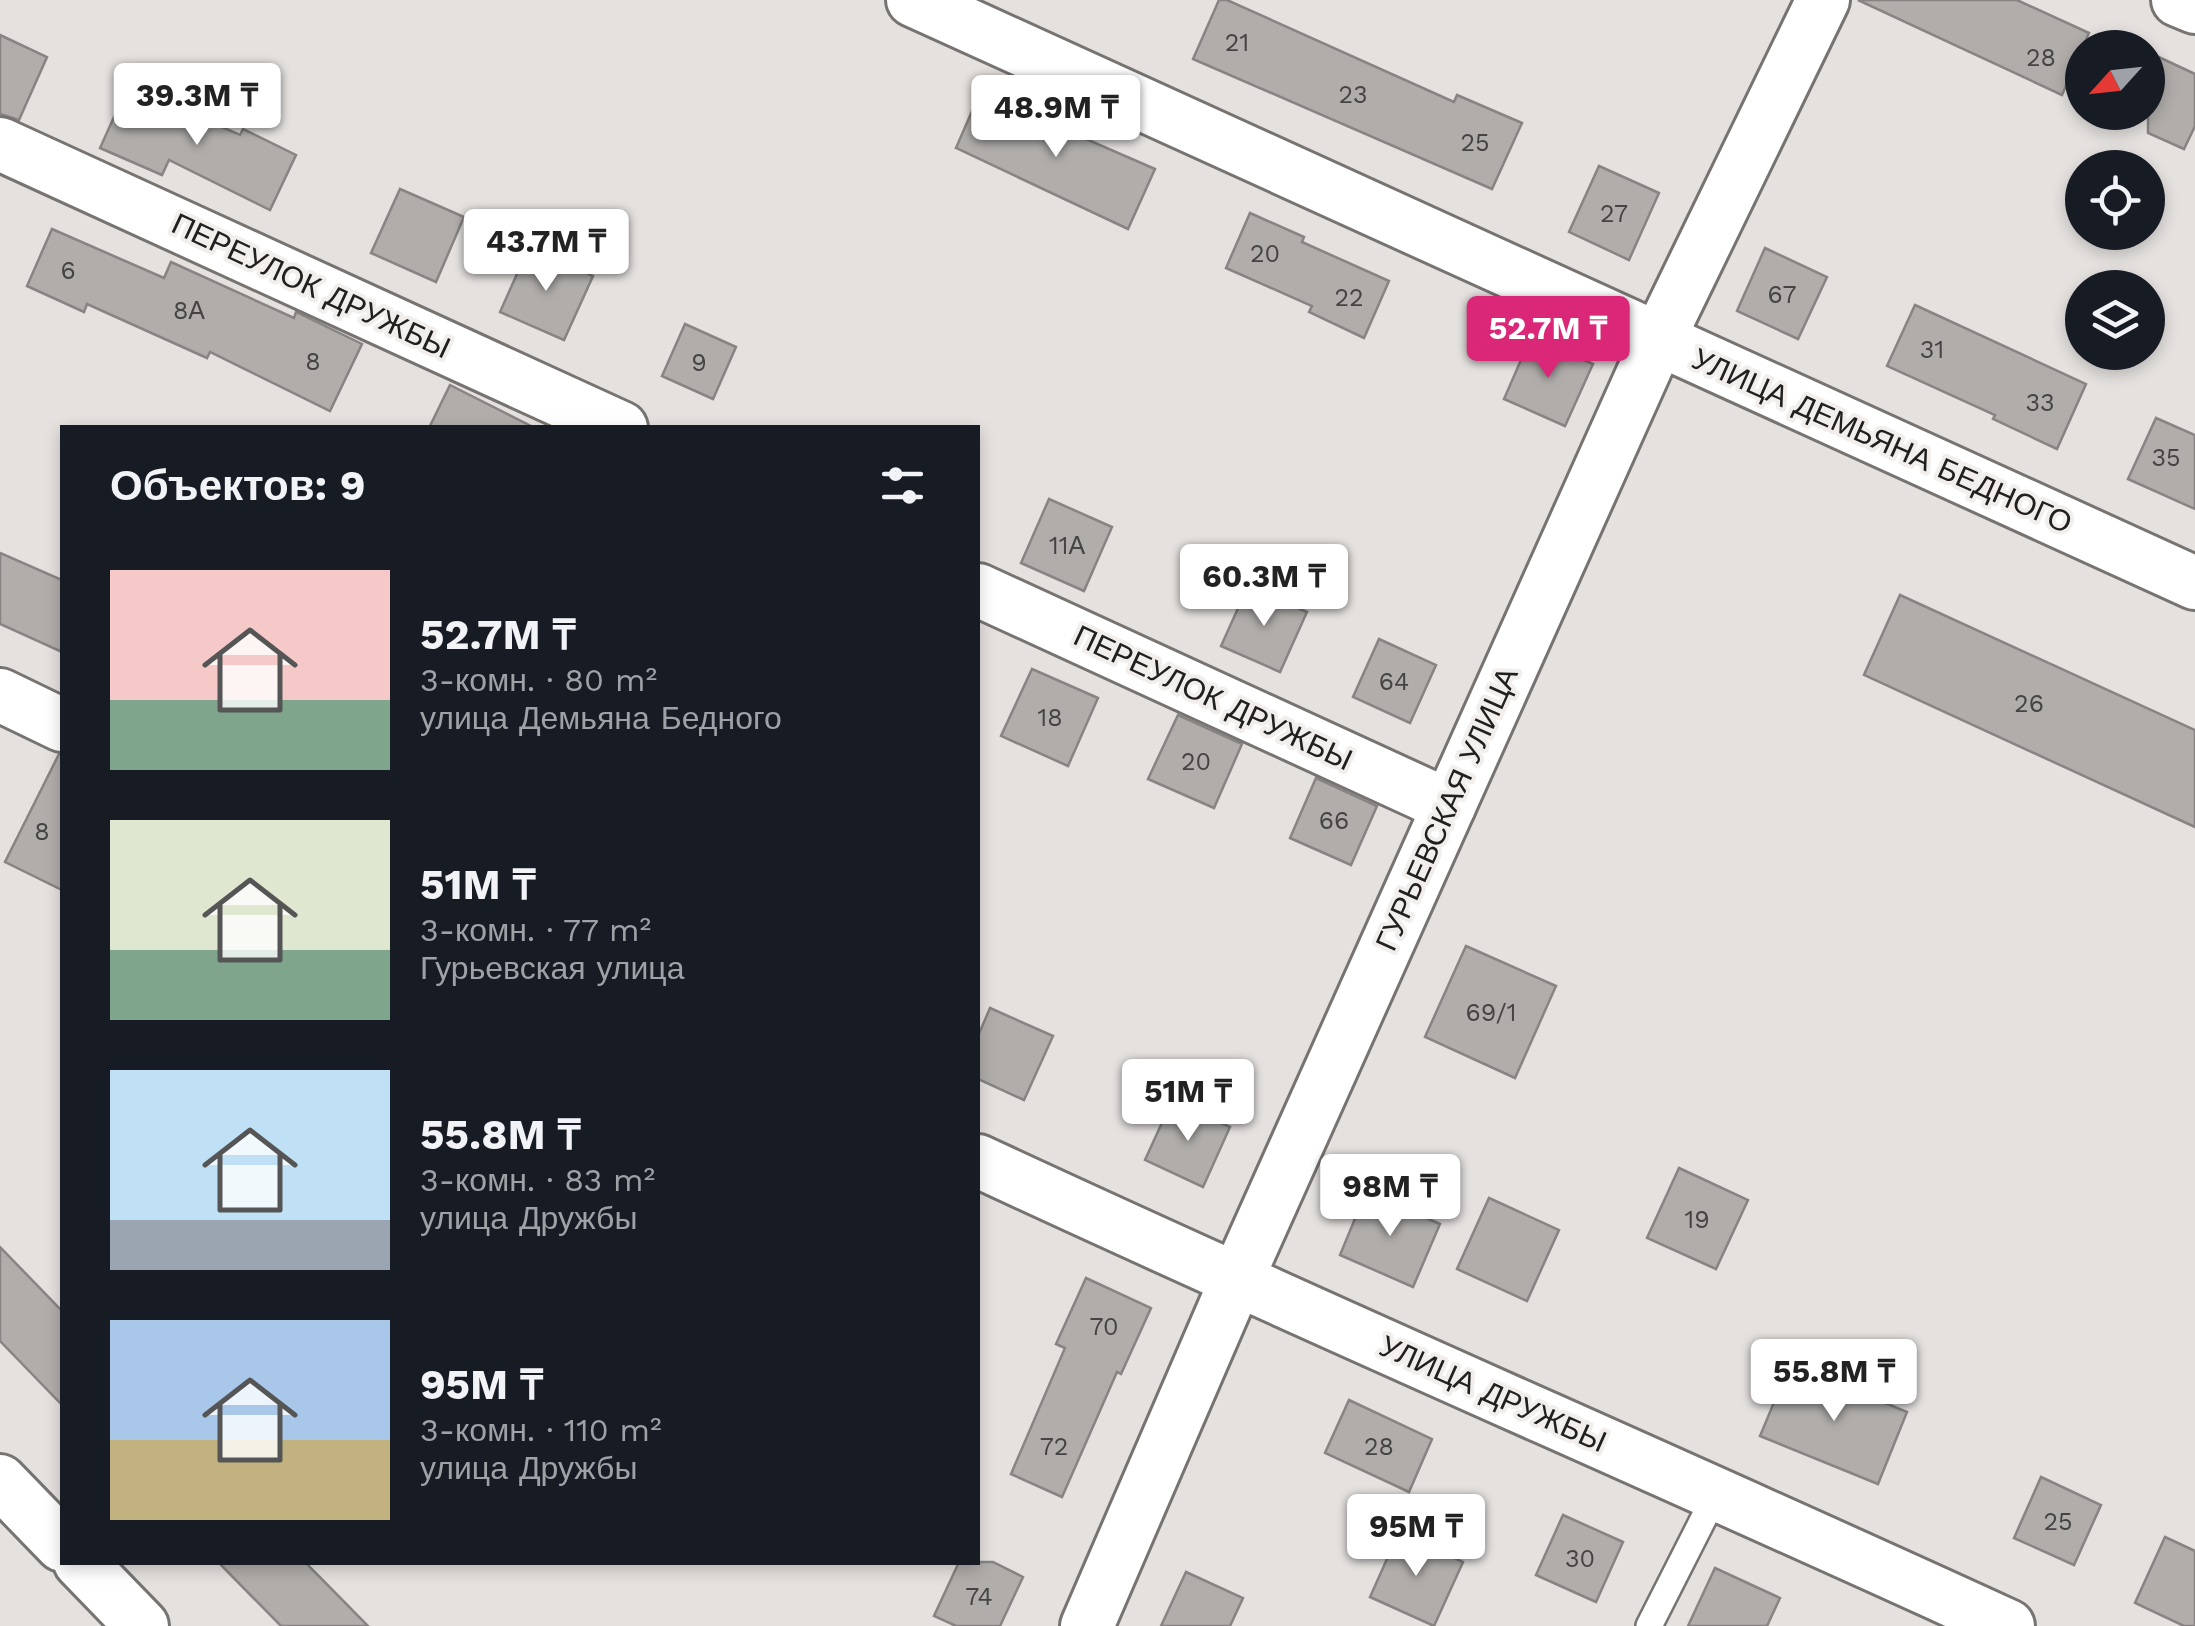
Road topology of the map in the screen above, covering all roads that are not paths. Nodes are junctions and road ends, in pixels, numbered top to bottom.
1 (913, 0) edge
2 (1823, 0) edge
3 (2178, 0) edge
4 (2195, 8) edge
5 (0, 144) edge
6 (1658, 340) junction
7 (614, 425) edge
8 (2195, 583) edge
9 (980, 591) edge
10 (0, 694) edge
11 (60, 724) edge
12 (1449, 806) junction
13 (980, 1163) edge
14 (1236, 1281) junction
15 (0, 1480) edge
16 (1717, 1492) junction
17 (60, 1543) edge
18 (83, 1565) edge
19 (142, 1626) edge
20 (1087, 1626) edge
21 (1650, 1626) edge
22 (2008, 1626) edge

1 - 6 street, УЛИЦА ДЕМЬЯНА БЕДНОГО
2 - 6 street, ГУРЬЕВСКАЯ УЛИЦА
3 - 4 street
5 - 7 street, ПЕРЕУЛОК ДРУЖБЫ
6 - 8 street, УЛИЦА ДЕМЬЯНА БЕДНОГО
6 - 12 street, ГУРЬЕВСКАЯ УЛИЦА
9 - 12 street, ПЕРЕУЛОК ДРУЖБЫ
10 - 11 street
12 - 14 street, ГУРЬЕВСКАЯ УЛИЦА
13 - 14 street, УЛИЦА ДРУЖБЫ
14 - 16 street, УЛИЦА ДРУЖБЫ
14 - 20 street, ГУРЬЕВСКАЯ УЛИЦА
15 - 17 street
16 - 21 lane
16 - 22 street, УЛИЦА ДРУЖБЫ
18 - 19 street

